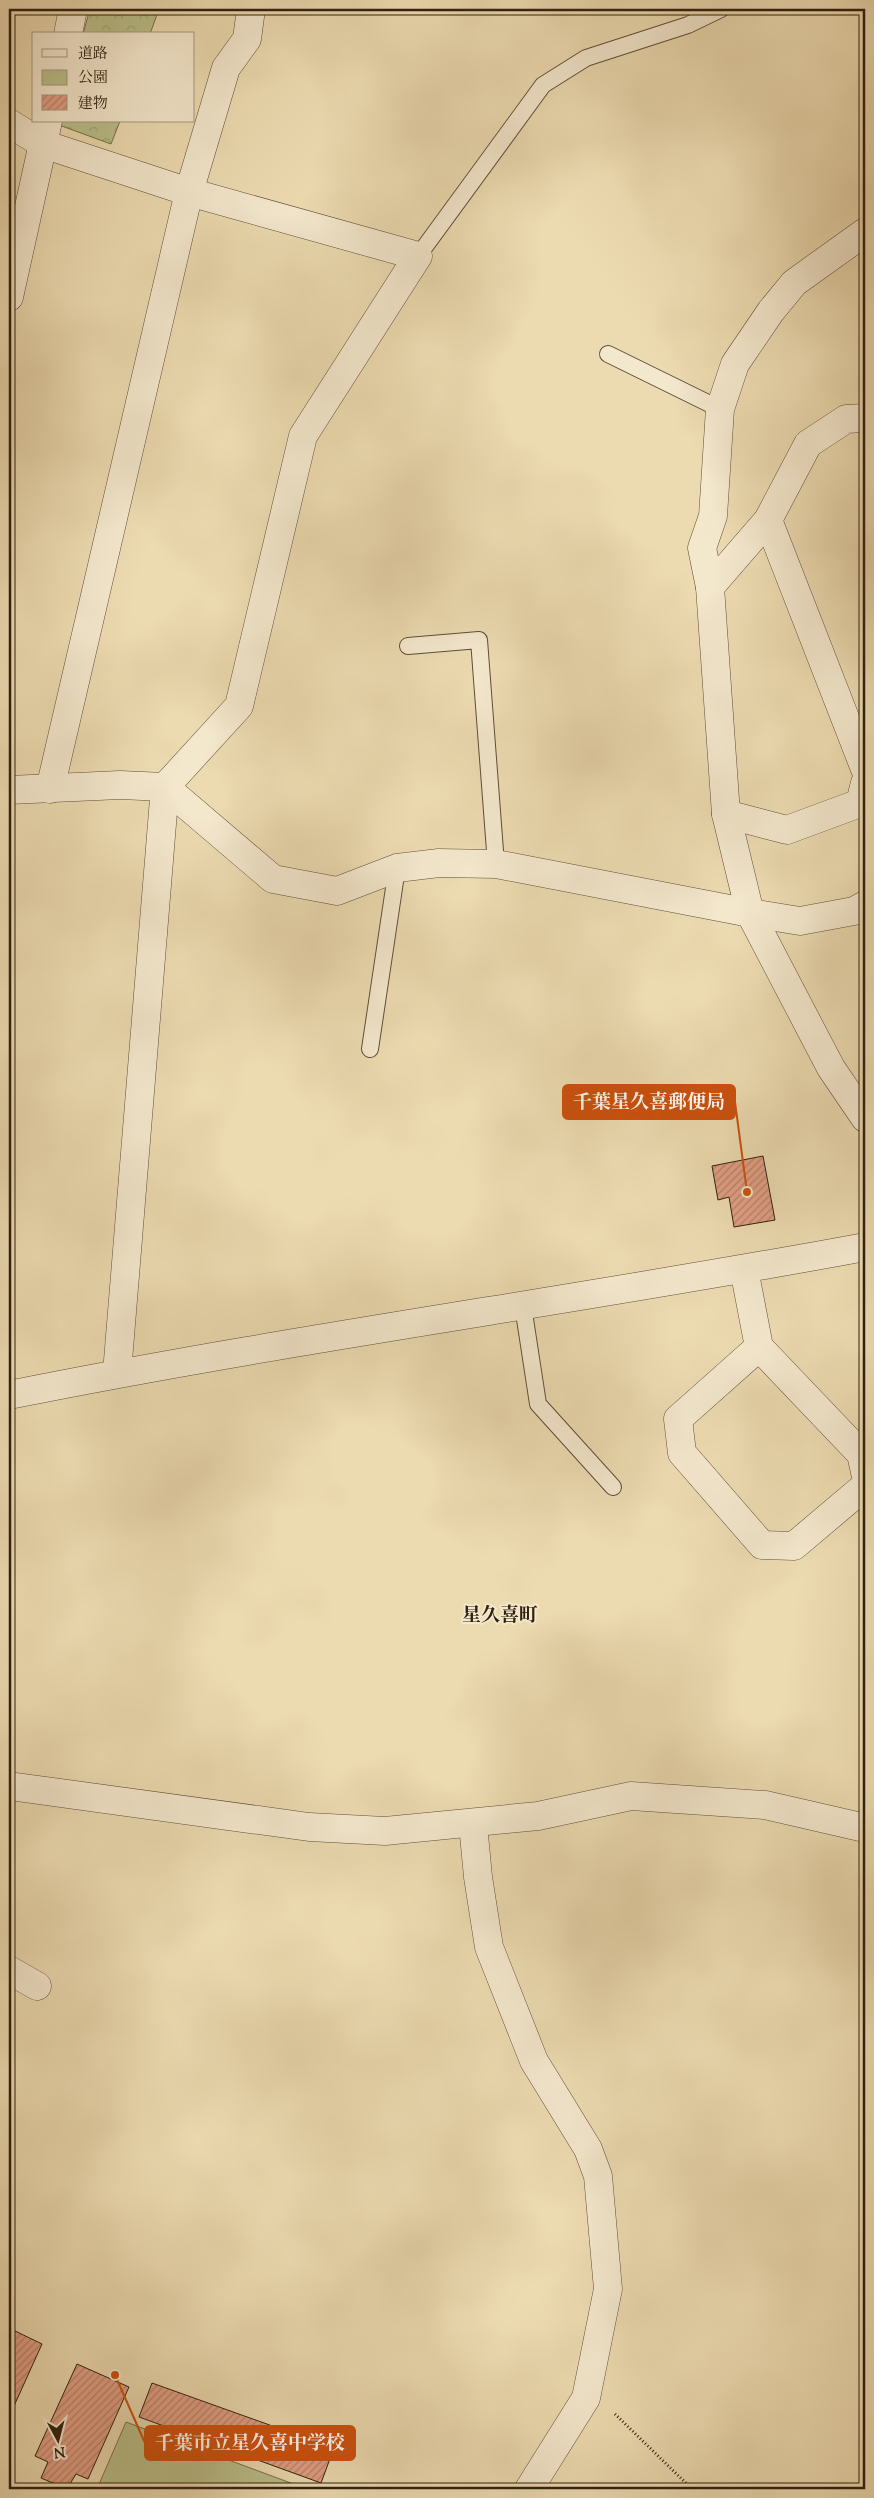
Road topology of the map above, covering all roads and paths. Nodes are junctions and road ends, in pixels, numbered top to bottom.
1 (74, 9) edge
2 (250, 9) edge
3 (721, 9) edge
4 (68, 32) edge
5 (9, 123) edge
6 (45, 132) edge
7 (189, 192) junction
8 (865, 232) edge
9 (418, 256) junction
10 (9, 297) edge
11 (608, 354) dead end
12 (720, 409) junction
13 (865, 418) edge
14 (768, 520) junction
15 (710, 588) junction
16 (408, 646) dead end
17 (865, 769) edge
18 (865, 783) edge
19 (165, 787) junction
20 (50, 789) junction
21 (9, 790) edge
22 (726, 814) junction
23 (496, 864) junction
24 (397, 868) junction
25 (865, 905) edge
26 (750, 913) junction
27 (370, 1050) dead end
28 (865, 1118) edge
29 (865, 1247) edge
30 (744, 1269) junction
31 (523, 1306) junction
32 (759, 1347) junction
33 (117, 1373) junction
34 (9, 1395) edge
35 (865, 1472) edge
36 (865, 1486) edge
37 (613, 1487) dead end
38 (9, 1786) edge
39 (472, 1824) junction
40 (865, 1828) edge
41 (9, 1970) edge
42 (37, 1986) dead end
43 (588, 2387) junction
44 (528, 2489) edge
45 (692, 2489) edge

1 - 4 street
2 - 7 street
3 - 9 lane
5 - 6 street
6 - 7 street
6 - 10 street
7 - 9 street
7 - 20 street
8 - 12 street
9 - 19 street
11 - 12 lane
12 - 15 street
13 - 14 street
14 - 15 street
14 - 17 street
15 - 22 street
16 - 23 lane
18 - 22 street
19 - 20 street
19 - 24 street
19 - 33 street
20 - 21 street
22 - 26 street
23 - 24 street
23 - 26 street
24 - 27 lane
25 - 26 street
26 - 28 street
29 - 30 street
30 - 31 street
30 - 32 street
31 - 33 street
31 - 37 lane
32 - 35 street
32 - 36 street
33 - 34 street
38 - 39 street
39 - 40 street
39 - 43 street
41 - 42 street
43 - 44 street
43 - 45 path

